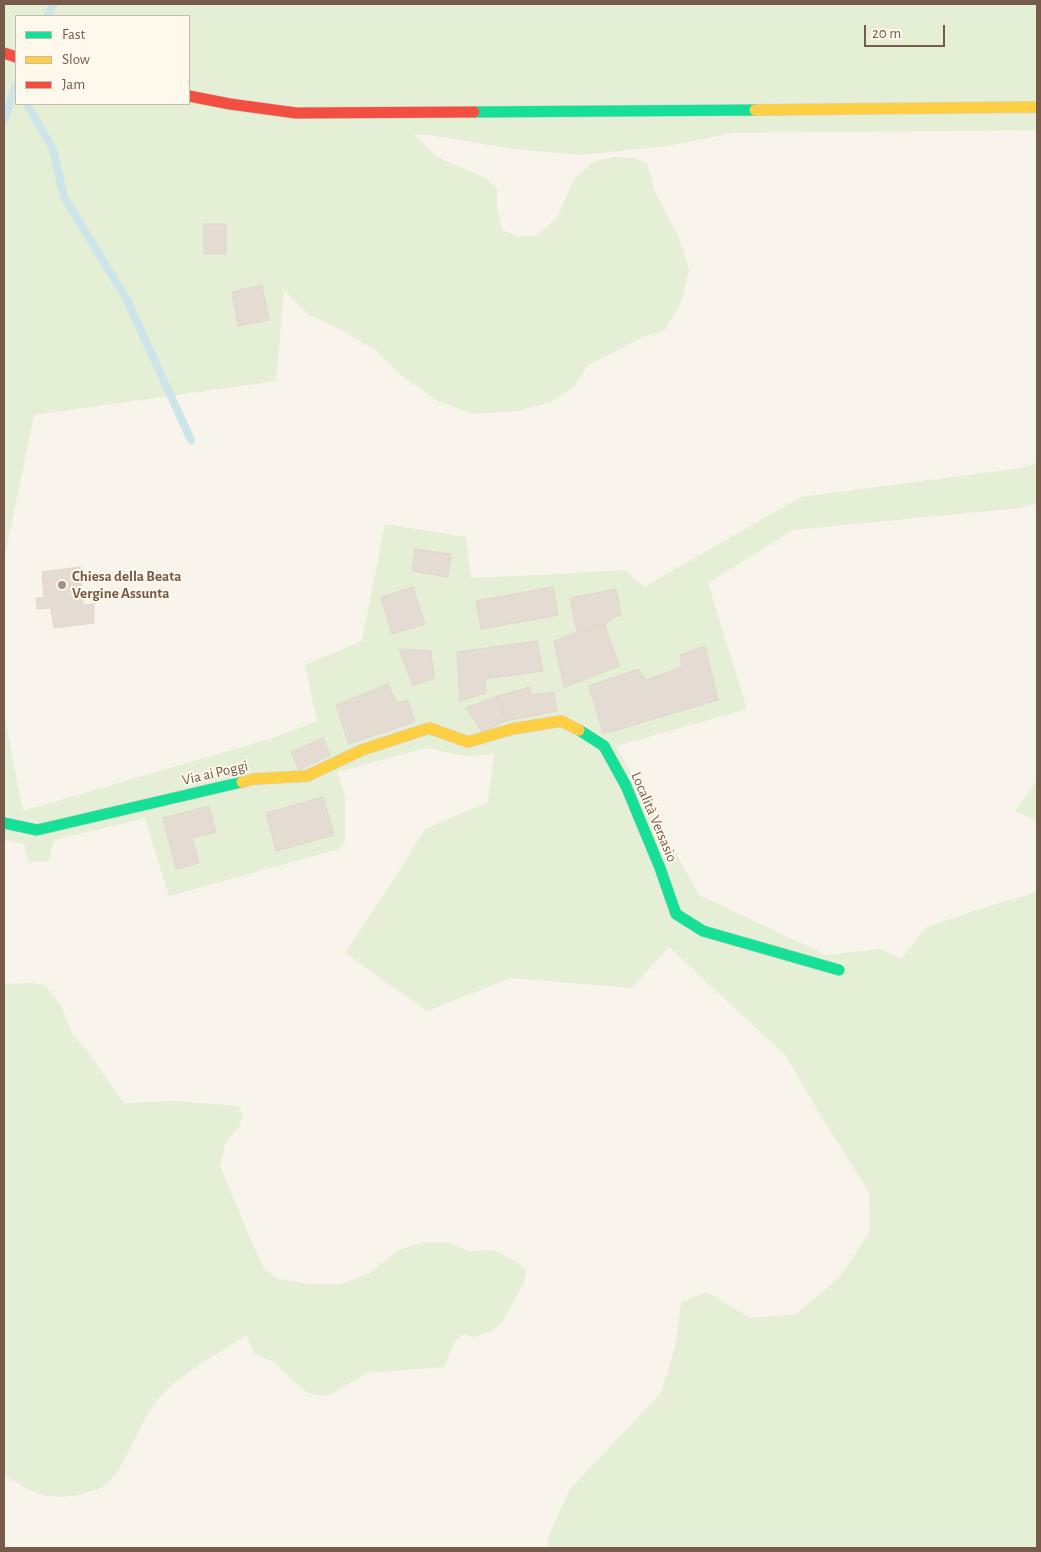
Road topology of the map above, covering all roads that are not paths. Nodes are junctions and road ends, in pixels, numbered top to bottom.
1 (190, 96) edge
2 (1037, 107) edge
3 (429, 728) joint
4 (4, 823) edge
5 (839, 970) dead end

1 - 2 main road
3 - 4 main road, Via ai Poggi
3 - 5 main road, Località Versasio

